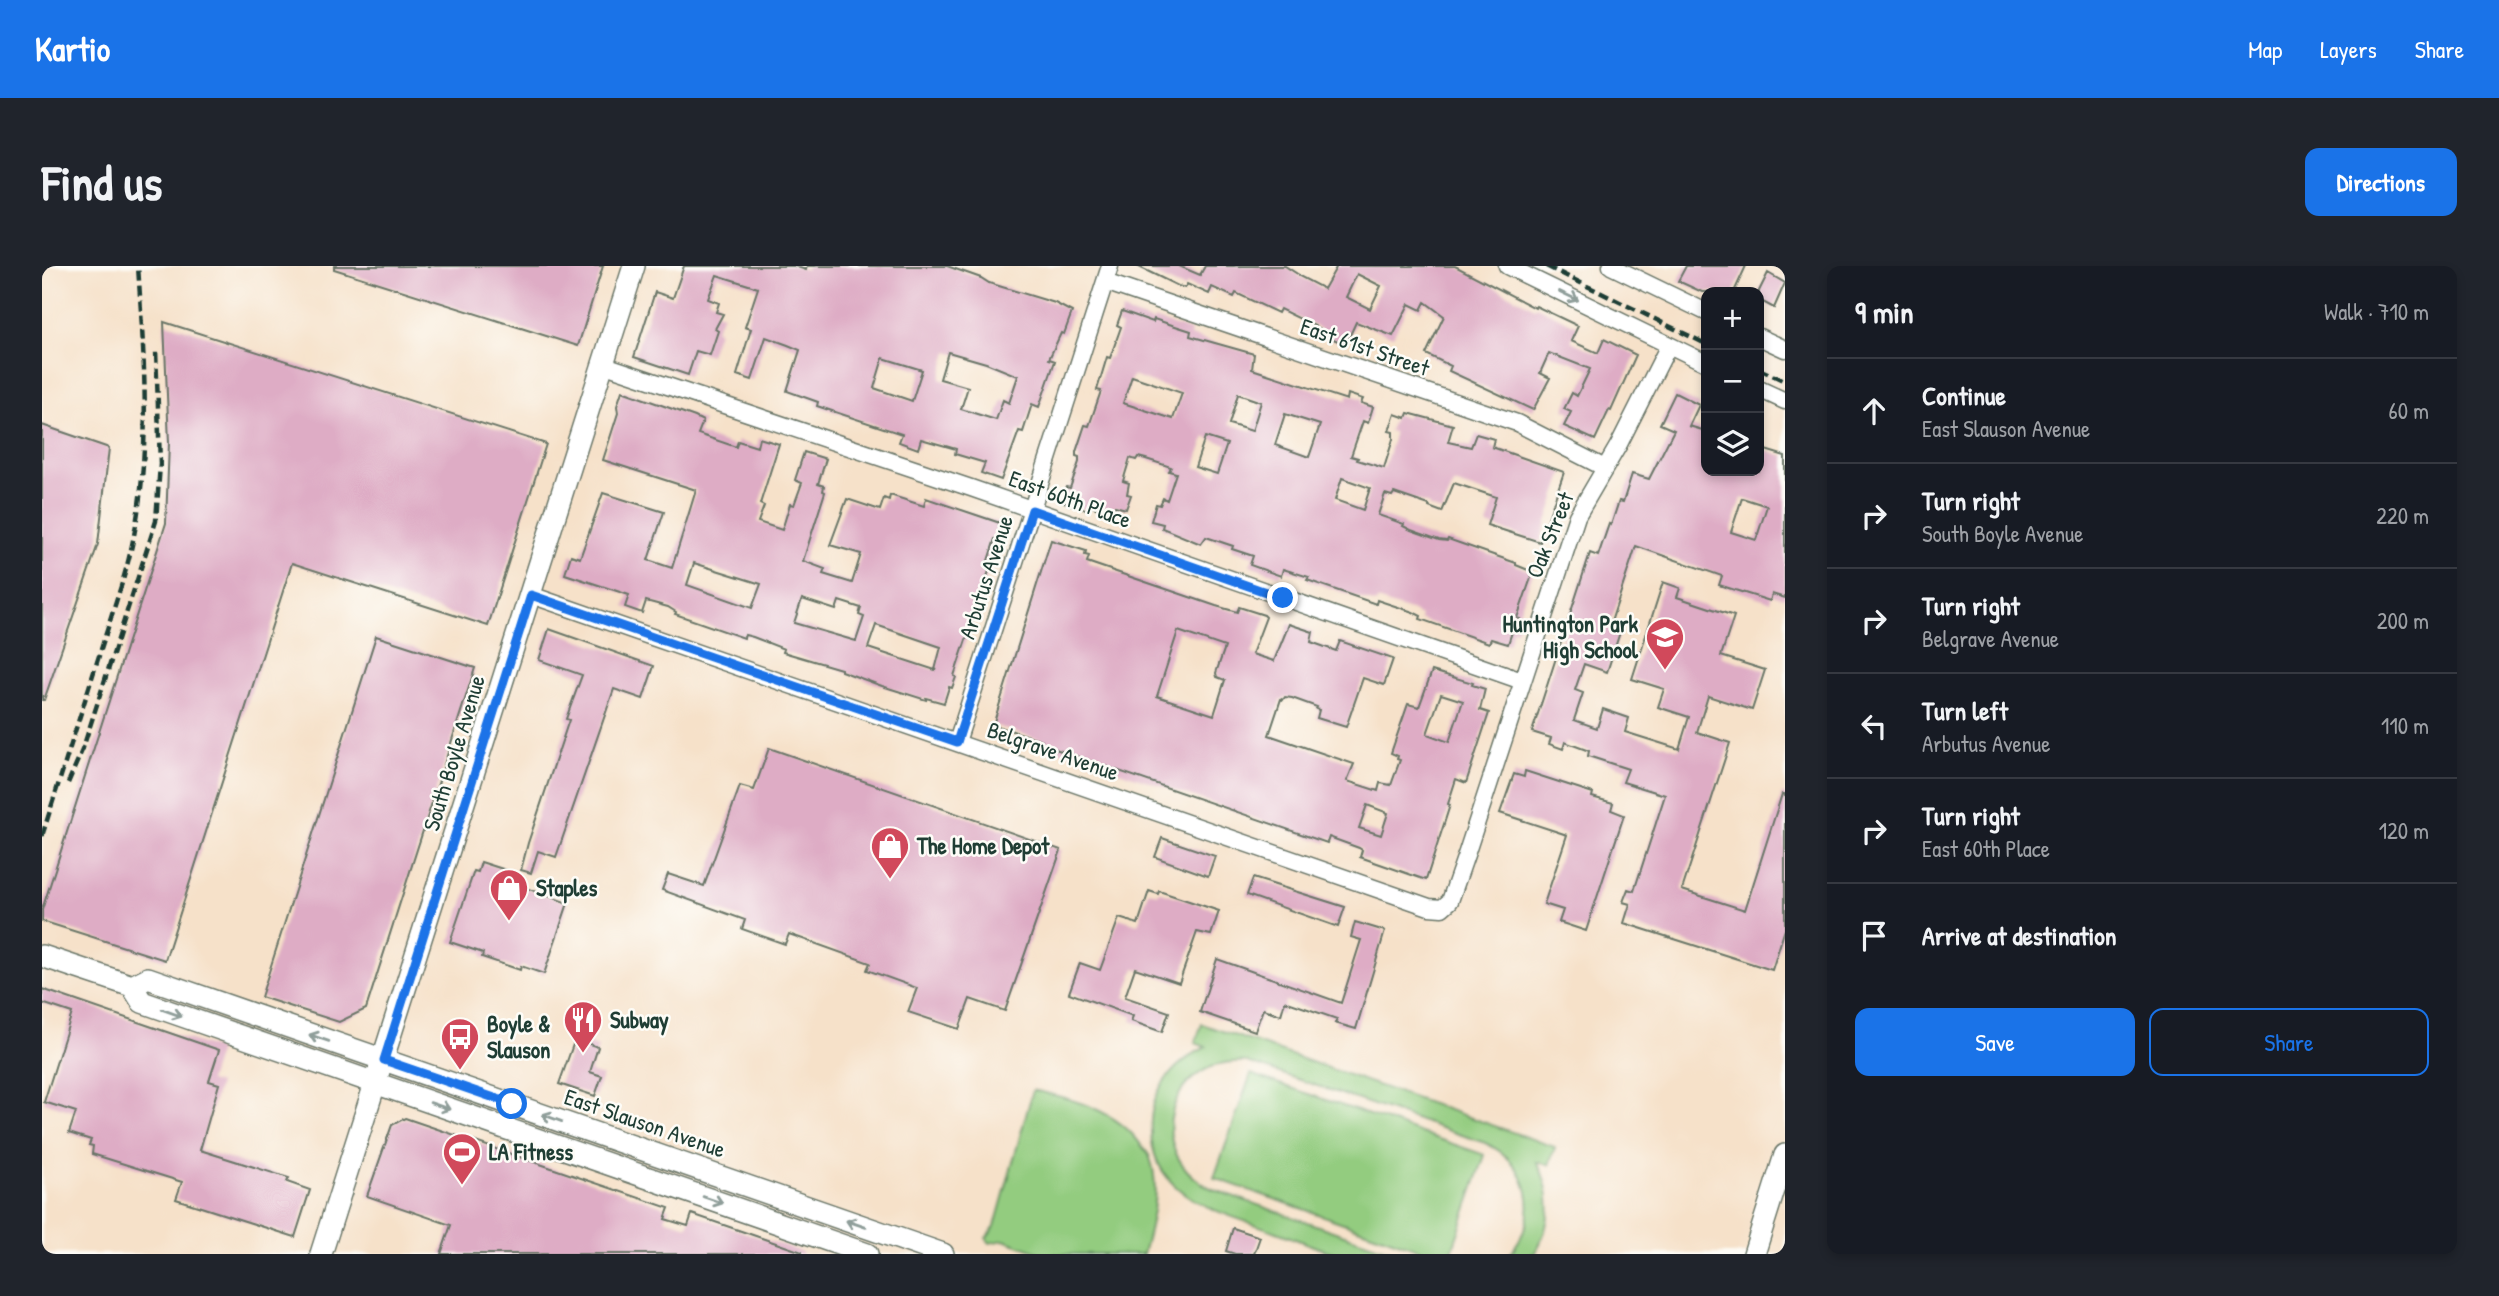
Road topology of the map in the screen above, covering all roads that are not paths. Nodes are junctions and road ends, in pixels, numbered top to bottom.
1 (635, 266) edge
2 (1507, 266) edge
3 (1611, 266) edge
4 (1108, 274) edge
5 (1701, 310) edge
6 (1764, 339) edge
7 (1669, 345) junction
8 (1785, 349) edge
9 (1701, 361) edge
10 (602, 364) junction
11 (1764, 391) edge
12 (1785, 401) edge
13 (1605, 468) junction
14 (1032, 510) junction
15 (531, 595) junction
16 (1522, 681) junction
17 (957, 742) junction
18 (1441, 908) joint
19 (42, 956) edge
20 (132, 986) junction
21 (384, 1060) junction
22 (376, 1084) junction
23 (1785, 1155) edge
24 (321, 1254) edge
25 (867, 1254) edge
26 (943, 1254) edge
27 (1754, 1254) edge

1 - 10 main road, South Boyle Avenue
2 -> 7 street
3 - 5 street
4 - 13 street, East 61st Street
4 - 14 street, Arbutus Avenue
6 - 8 street
7 - 9 street
7 - 13 street, Oak Street
10 - 14 street, East 60th Place
10 - 15 main road, South Boyle Avenue
11 - 12 street
13 - 16 street, Oak Street
14 - 16 street, East 60th Place
14 - 17 street, Arbutus Avenue
15 - 17 street, Belgrave Avenue
15 - 21 main road, South Boyle Avenue
16 - 18 street, Oak Street
17 - 18 street, Belgrave Avenue
19 - 20 main road, East Slauson Avenue
21 -> 20 main road, East Slauson Avenue
20 -> 22 main road, East Slauson Avenue
21 - 22 main road, South Boyle Avenue
26 -> 21 main road, East Slauson Avenue
22 - 24 main road, South Boyle Avenue
22 -> 25 main road, East Slauson Avenue
23 - 27 main road

